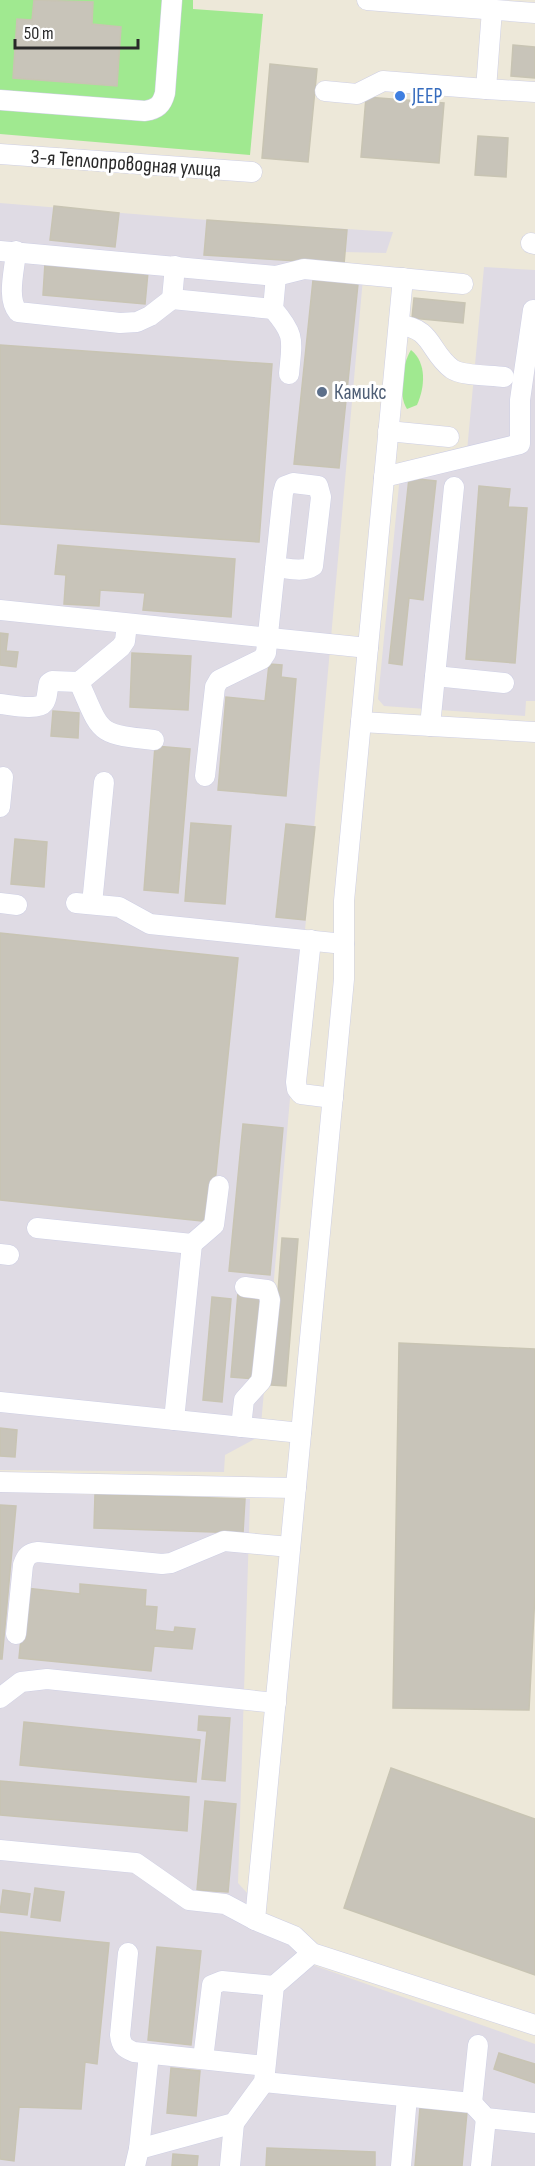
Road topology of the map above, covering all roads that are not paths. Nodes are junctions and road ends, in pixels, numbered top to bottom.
1 (172, 0) edge
2 (367, 0) edge
3 (417, 2) edge
4 (472, 4) edge
5 (492, 10) junction
6 (535, 14) edge
7 (486, 89) junction
8 (324, 91) dead end
9 (535, 92) edge
10 (0, 100) edge
11 (0, 154) edge
12 (252, 172) dead end
13 (8, 251) edge
14 (175, 266) junction
15 (276, 276) junction
16 (403, 278) junction
17 (463, 284) dead end
18 (172, 299) junction
19 (273, 309) junction
20 (533, 310) dead end
21 (399, 325) junction
22 (289, 374) dead end
23 (504, 377) dead end
24 (388, 431) junction
25 (449, 437) dead end
26 (527, 445) edge
27 (384, 477) junction
28 (454, 487) dead end
29 (275, 567) dead end
30 (0, 610) edge
31 (127, 624) junction
32 (268, 638) junction
33 (368, 648) junction
34 (435, 676) junction
35 (79, 682) junction
36 (504, 683) dead end
37 (0, 704) edge
38 (361, 722) junction
39 (430, 726) junction
40 (535, 732) edge
41 (154, 740) dead end
42 (205, 776) dead end
43 (3, 777) dead end
44 (105, 782) dead end
45 (0, 807) edge
46 (311, 940) junction
47 (344, 944) junction
48 (333, 1098) junction
49 (219, 1186) dead end
50 (38, 1228) dead end
51 (192, 1244) junction
52 (245, 1287) dead end
53 (0, 1402) edge
54 (174, 1420) junction
55 (241, 1427) junction
56 (301, 1433) junction
57 (0, 1482) edge
58 (296, 1488) junction
59 (290, 1546) junction
60 (16, 1634) dead end
61 (0, 1698) edge
62 (276, 1703) junction
63 (0, 1850) edge
64 (255, 1920) junction
65 (128, 1953) dead end
66 (312, 1953) junction
67 (274, 1986) junction
68 (535, 2025) edge
69 (478, 2045) dead end
70 (149, 2054) junction
71 (203, 2059) junction
72 (265, 2074) junction
73 (407, 2097) junction
74 (472, 2103) junction
75 (486, 2118) junction
76 (234, 2123) junction
77 (535, 2123) edge
78 (137, 2158) edge
79 (230, 2166) edge
80 (401, 2166) edge
81 (481, 2166) edge

1 - 10 street
2 - 3 street
3 - 4 street
4 - 5 street
5 - 6 street
5 - 7 street
7 - 8 street
7 - 9 street
11 - 12 street, 3-я Теплопроводная улица
13 - 14 street
13 - 18 street
14 - 15 street
14 - 18 street
15 - 16 street
15 - 19 street
16 - 17 street
16 - 21 street
18 - 19 street
19 - 22 street
20 - 26 street
21 - 23 street
21 - 24 street
24 - 25 street
24 - 27 street
26 - 27 street
27 - 33 street
28 - 34 street
29 - 32 street
30 - 31 street
31 - 32 street
31 - 35 street
32 - 33 street
32 - 42 street
33 - 38 street
34 - 36 street
34 - 39 street
35 - 37 street
35 - 41 street
38 - 39 street
38 - 47 street
39 - 40 street
43 - 45 street
44 - 46 street
46 - 47 street
46 - 48 street
47 - 48 street
48 - 56 street
49 - 51 street
50 - 51 street
51 - 54 street
52 - 55 street
53 - 54 street
54 - 55 street
55 - 56 street
56 - 58 street
57 - 58 street
58 - 59 street
59 - 60 street
59 - 62 street
61 - 62 street
62 - 64 street
63 - 64 street
64 - 66 street
65 - 70 street
66 - 67 street
66 - 68 street
67 - 71 street
67 - 72 street
69 - 74 street
70 - 71 street
70 - 78 street
71 - 72 street
72 - 73 street
72 - 76 street
73 - 74 street
73 - 80 street
74 - 75 street
75 - 77 street
75 - 81 street
76 - 78 street
76 - 79 street

